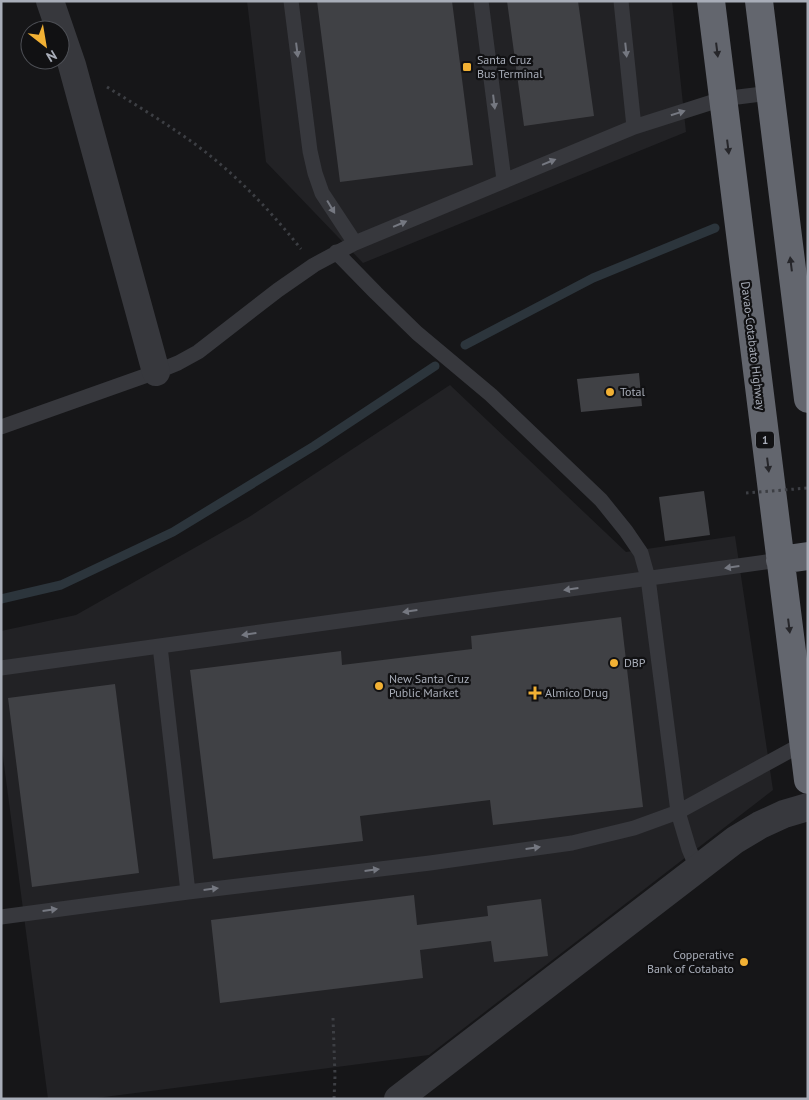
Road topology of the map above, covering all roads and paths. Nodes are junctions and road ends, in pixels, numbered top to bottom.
1 (50, 1) edge
2 (291, 1) edge
3 (481, 1) edge
4 (620, 1) edge
5 (711, 1) edge
6 (759, 1) edge
7 (72, 65) junction
8 (770, 93) junction
9 (722, 99) junction
10 (634, 127) junction
11 (504, 180) junction
12 (355, 242) junction
13 (336, 252) junction
14 (314, 265) junction
15 (801, 299) edge
16 (156, 372) junction
17 (808, 399) edge
18 (1, 427) edge
19 (808, 488) edge
20 (746, 493) dead end
21 (808, 556) edge
22 (780, 560) junction
23 (648, 578) junction
24 (160, 646) junction
25 (1, 668) edge
26 (806, 742) edge
27 (808, 780) edge
28 (808, 807) edge
29 (678, 812) junction
30 (697, 868) junction
31 (188, 892) junction
32 (1, 916) edge
33 (333, 1018) dead end
34 (334, 1099) edge
35 (398, 1099) edge

1 - 7 street
2 -> 12 lane
3 -> 11 lane
4 -> 10 lane
5 -> 9 highway, Davao-Cotabato Highway / 1
6 - 8 highway
7 - 14 path
7 - 16 street
8 - 9 lane
15 -> 8 highway
10 -> 9 lane
9 -> 22 highway, Davao-Cotabato Highway / 1
11 -> 10 lane
12 -> 11 lane
12 - 13 lane
13 - 14 lane
13 - 23 lane
14 - 16 lane
15 - 17 highway
16 - 18 lane
19 - 20 path, bridge
21 - 22 highway
22 -> 23 lane
22 -> 26 highway, Davao-Cotabato Highway / 1
23 -> 24 lane
23 - 29 lane
24 - 25 lane
24 - 31 lane
26 - 27 highway, Davao-Cotabato Highway / 1
26 - 29 lane
28 - 30 street
29 - 30 lane
31 -> 29 lane
30 - 35 street
32 -> 31 lane
33 - 34 path

